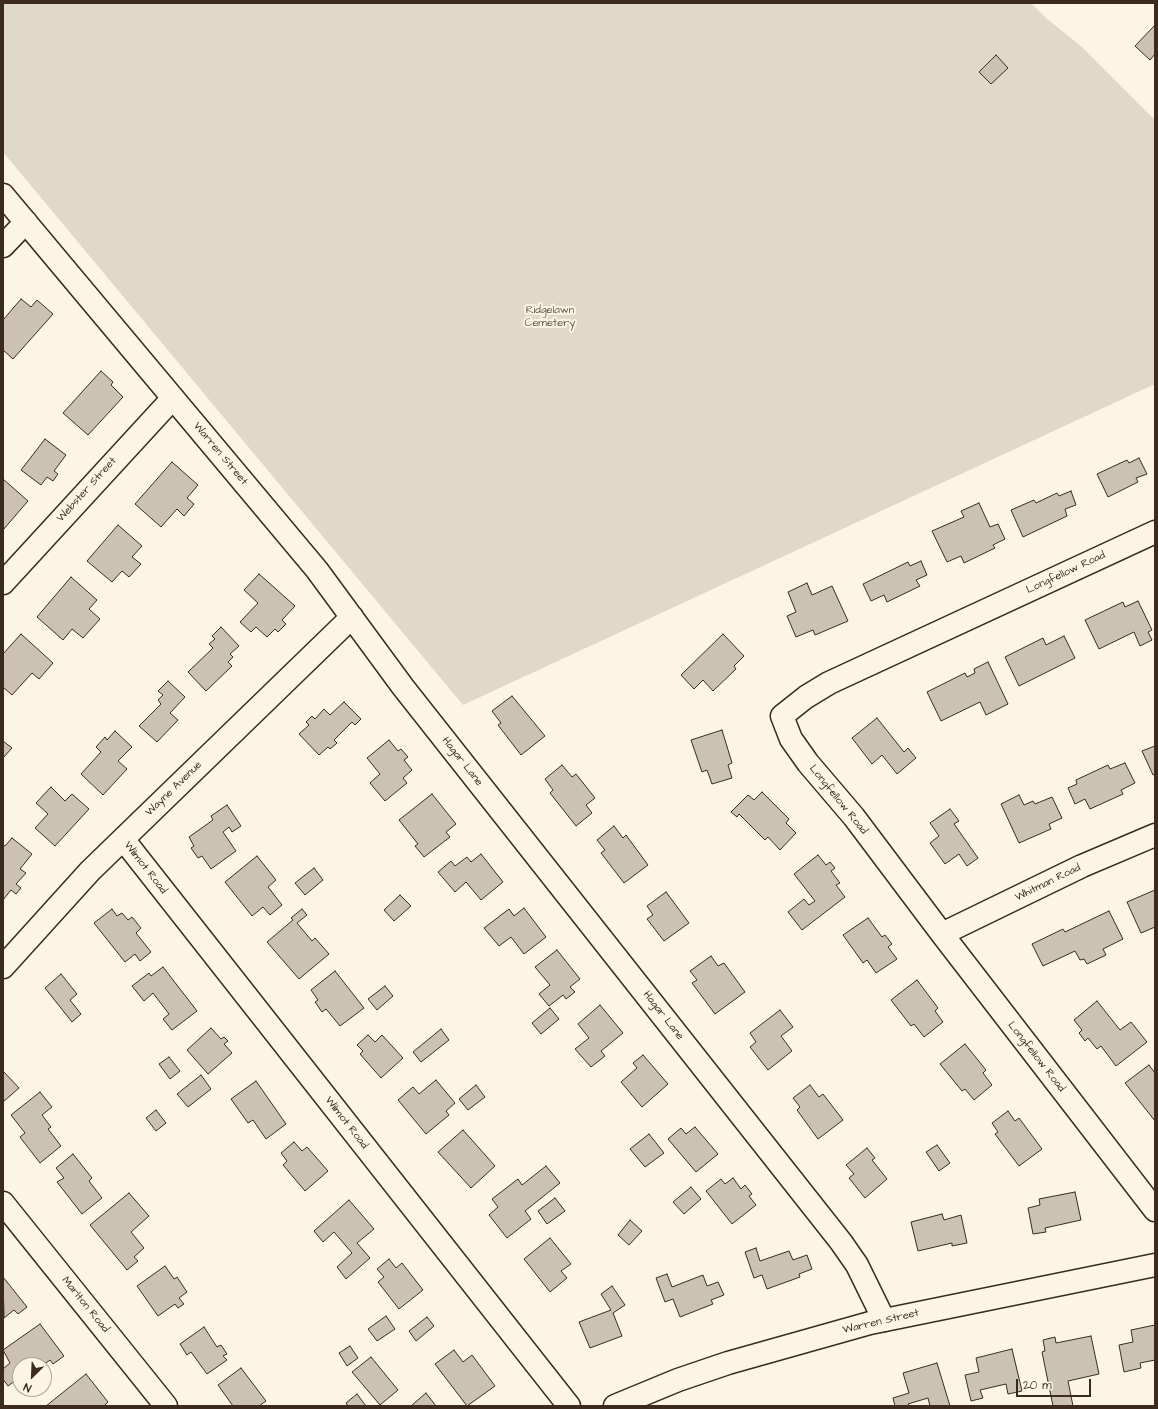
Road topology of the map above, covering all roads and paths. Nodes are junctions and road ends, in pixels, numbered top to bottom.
1 (3, 195) edge
2 (26, 222) junction
3 (3, 246) edge
4 (173, 398) junction
5 (1155, 532) edge
6 (3, 583) edge
7 (352, 617) junction
8 (429, 720) joint
9 (1155, 835) edge
10 (123, 839) junction
11 (942, 934) junction
12 (3, 967) edge
13 (3, 1203) edge
14 (1155, 1210) edge
15 (1155, 1265) edge
16 (884, 1320) junction
17 (166, 1406) edge
18 (569, 1406) edge
19 (615, 1406) edge

1 - 2 street, Warren Street
2 - 3 street
2 - 4 street, Warren Street
4 - 6 street, Webster Street
4 - 7 street, Warren Street
5 - 11 street, Longfellow Road
7 - 8 street, Warren Street
7 - 10 street, Wayne Avenue
8 - 16 street, Hagar Lane
9 - 11 street, Whitman Road
10 - 12 street, Wayne Avenue
10 - 18 street, Wilmot Road
11 - 14 street, Longfellow Road
13 - 17 street, Marlton Road
15 - 16 street, Warren Street
16 - 19 street, Warren Street

